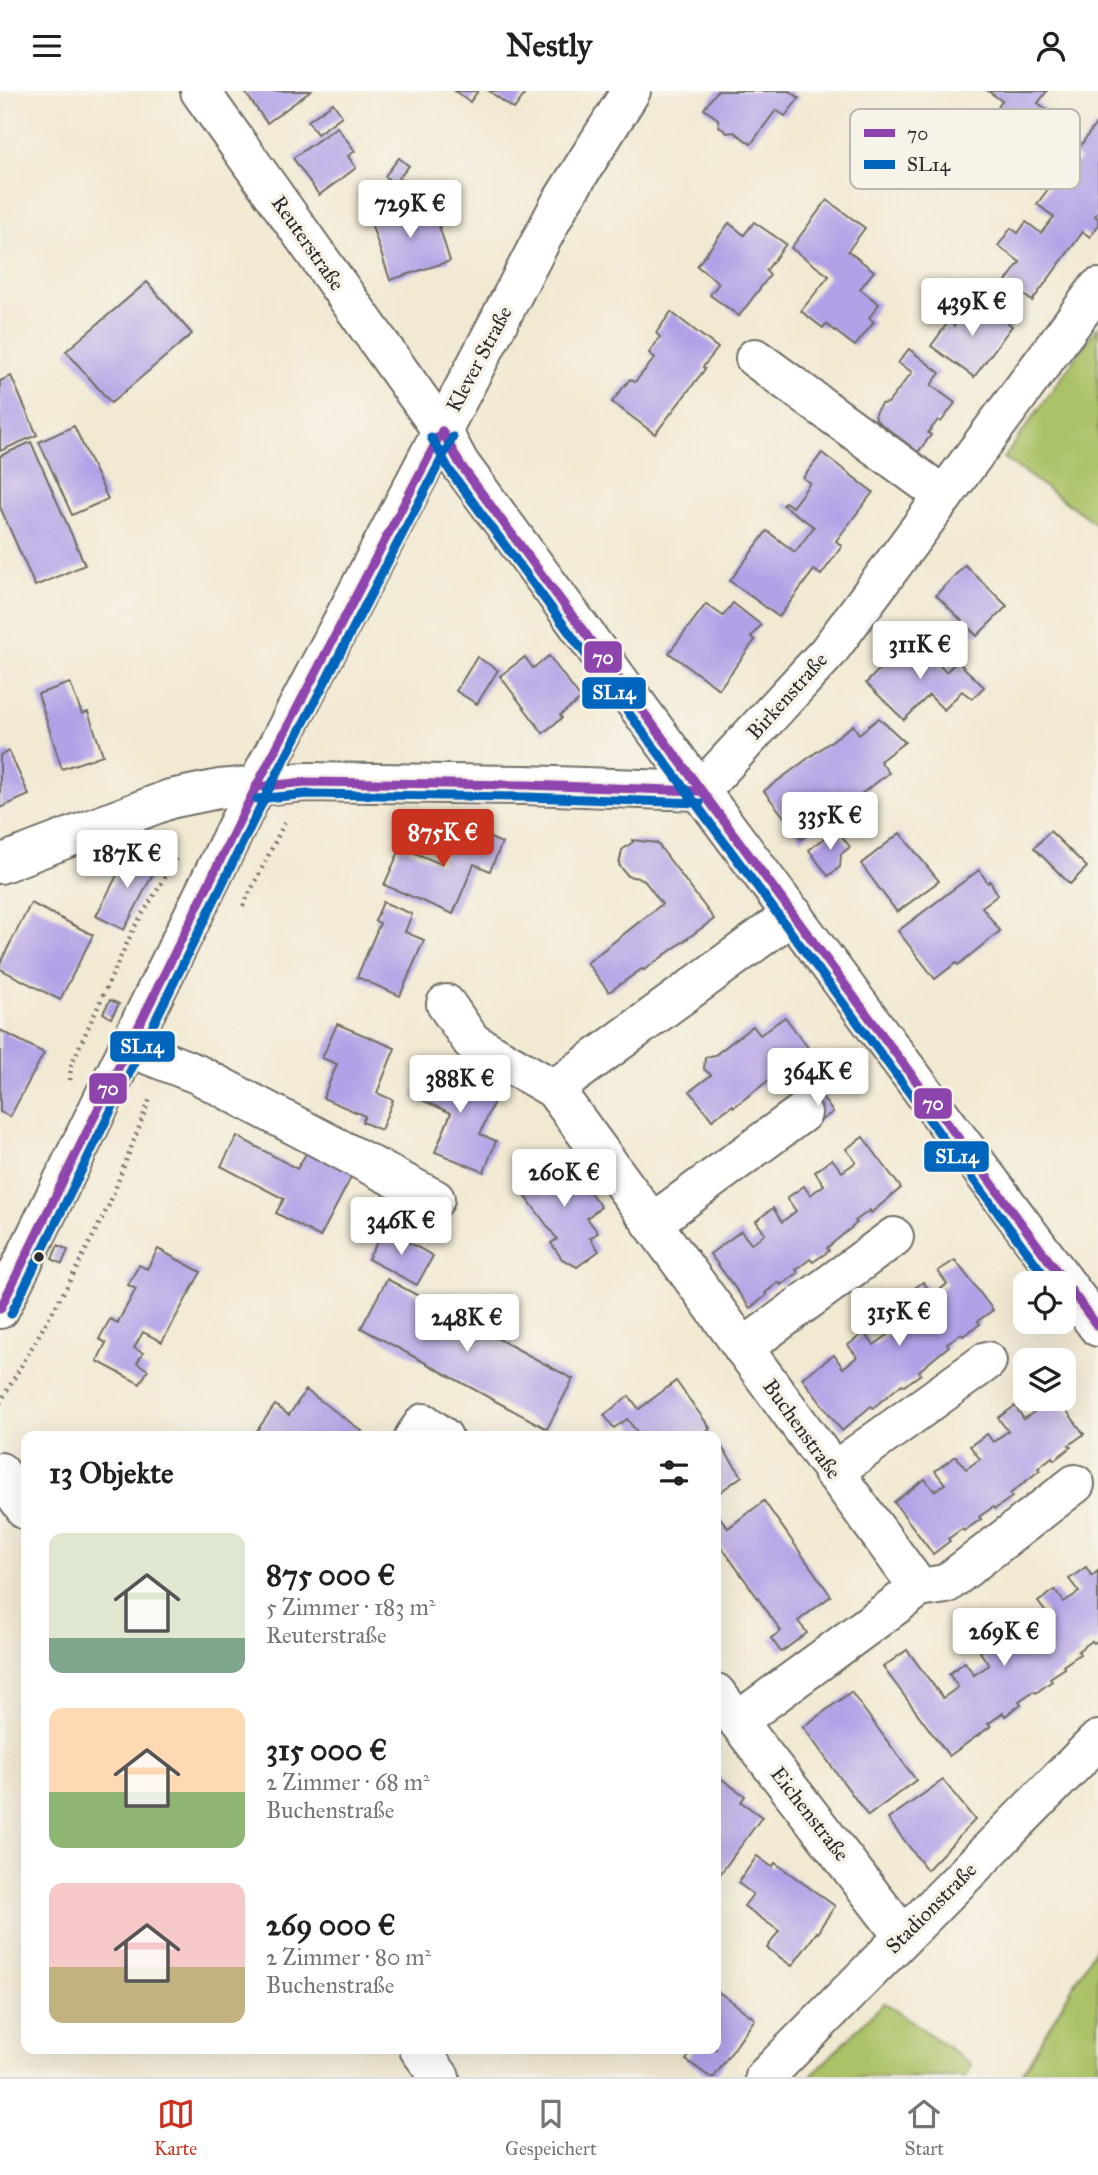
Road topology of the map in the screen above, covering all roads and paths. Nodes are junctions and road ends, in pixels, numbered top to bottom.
1 (200, 91) edge
2 (631, 91) edge
3 (1098, 288) edge
4 (755, 358) dead end
5 (442, 431) junction
6 (944, 496) junction
7 (306, 782) junction
8 (256, 787) junction
9 (700, 791) junction
10 (0, 864) edge
11 (239, 914) dead end
12 (793, 914) junction
13 (446, 1004) dead end
14 (128, 1047) junction
15 (164, 1061) junction
16 (554, 1089) junction
17 (803, 1113) dead end
18 (435, 1199) dead end
19 (652, 1223) junction
20 (894, 1237) dead end
21 (0, 1309) edge
22 (1098, 1327) edge
23 (743, 1348) junction
24 (987, 1361) dead end
25 (0, 1402) edge
26 (418, 1431) edge
27 (435, 1431) edge
28 (0, 1472) edge
29 (833, 1472) junction
30 (1076, 1484) dead end
31 (21, 1503) edge
32 (919, 1588) junction
33 (727, 1707) edge
34 (1098, 1740) edge
35 (903, 1936) junction
36 (423, 2054) edge
37 (440, 2077) edge
38 (765, 2077) edge

1 - 5 street, Reuterstraße
2 - 5 street, Klever Straße
3 - 6 street, Birkenstraße
4 - 6 street
5 - 8 street, Klever Straße
5 - 9 street
6 - 9 street, Birkenstraße
7 - 8 street
7 - 9 street
7 - 11 path
8 - 10 street
8 - 14 street, Klever Straße
9 - 12 street
12 - 16 street
12 - 22 street
13 - 16 street, Buchenstraße
14 - 15 street
14 - 21 street, Klever Straße
15 - 18 street
15 - 25 path
16 - 19 street, Buchenstraße
17 - 19 street
19 - 23 street, Buchenstraße
20 - 23 street
23 - 29 street, Buchenstraße
24 - 29 street
26 - 27 street
28 - 31 street
29 - 32 street, Buchenstraße
30 - 32 street
32 - 33 street
33 - 35 street, Eichenstraße
34 - 35 street, Stadionstraße
35 - 38 street, Stadionstraße
36 - 37 street

